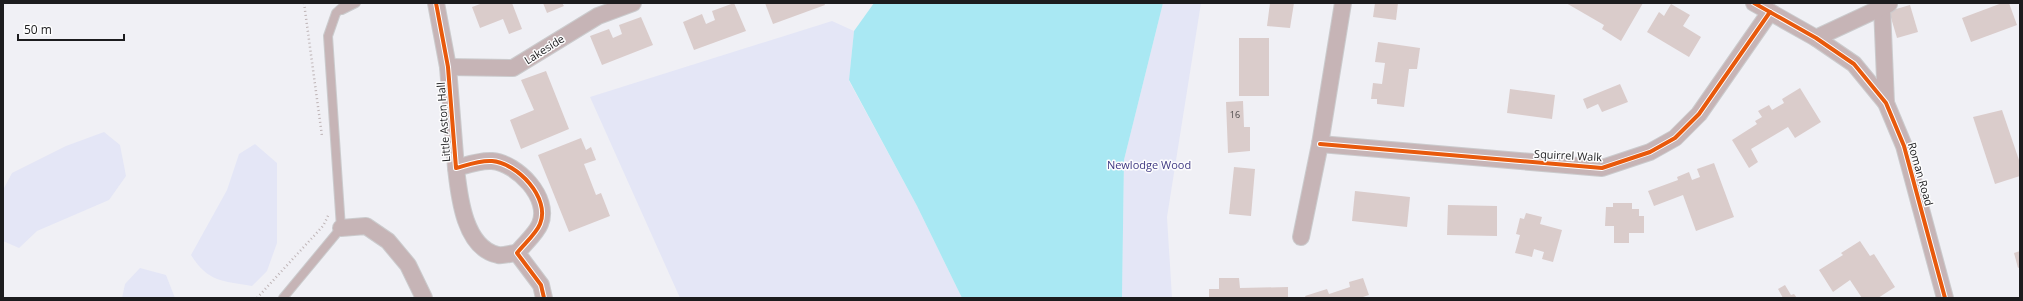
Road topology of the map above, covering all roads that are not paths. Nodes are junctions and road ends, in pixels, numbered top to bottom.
1 (347, 3) edge
2 (356, 3) edge
3 (436, 3) edge
4 (633, 3) edge
5 (1343, 3) edge
6 (1754, 3) edge
7 (1887, 5) edge
8 (1770, 12) junction
9 (336, 13) junction
10 (1816, 38) junction
11 (448, 67) junction
12 (1886, 103) junction
13 (1320, 144) junction
14 (456, 168) junction
15 (341, 228) junction
16 (1301, 237) dead end
17 (517, 253) junction
18 (283, 298) edge
19 (424, 298) edge
20 (544, 298) edge
21 (1945, 298) edge

1 - 9 lane
2 - 9 lane
3 - 11 street, Little Aston Hall
4 - 11 street, Lakeside
5 - 13 street
6 - 8 street, Roman Road
7 - 10 street
7 - 12 street
8 - 10 street, Roman Road
8 - 13 street, Squirrel Walk
9 - 15 lane
10 - 12 street, Roman Road
11 - 14 street, Little Aston Hall
12 - 21 street, Roman Road
13 - 16 street
14 - 17 street, Little Aston Hall
14 - 17 street, Little Aston Hall
15 - 18 lane
15 - 19 street
17 - 20 street

